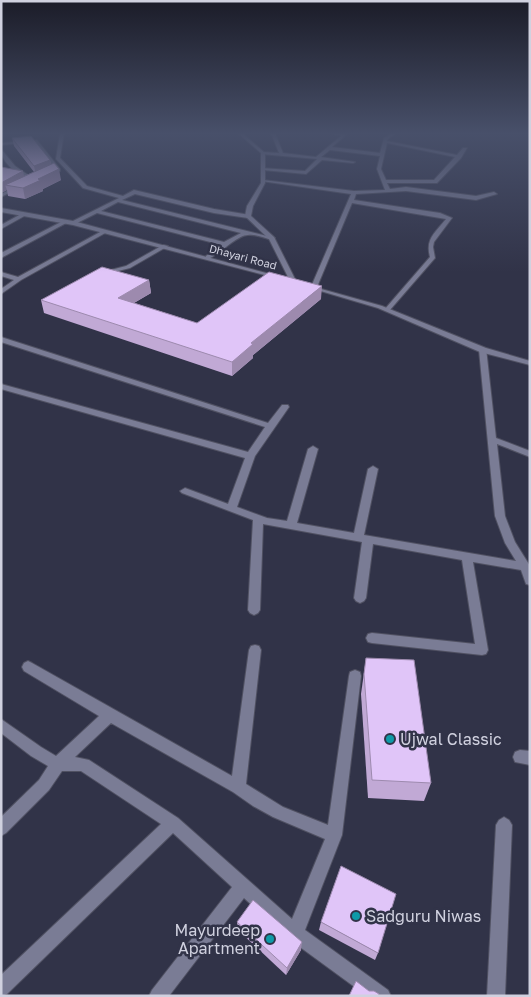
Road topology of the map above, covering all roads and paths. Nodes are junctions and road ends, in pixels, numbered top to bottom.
1 (32, 180) edge
2 (78, 180) edge
3 (437, 180) edge
4 (263, 181) joint
5 (384, 181) joint
6 (388, 191) junction
7 (354, 193) junction
8 (494, 194) dead end
9 (1, 196) edge
10 (122, 197) junction
11 (116, 200) junction
12 (350, 201) junction
13 (1, 210) edge
14 (96, 211) junction
15 (25, 214) junction
16 (248, 216) junction
17 (64, 222) junction
18 (73, 223) junction
19 (1, 227) edge
20 (104, 232) junction
21 (246, 233) junction
22 (272, 238) junction
23 (225, 244) junction
24 (165, 246) junction
25 (1, 256) edge
26 (208, 257) junction
27 (102, 273) edge
28 (1, 274) edge
29 (19, 279) junction
30 (293, 281) junction
31 (314, 287) junction
32 (1, 292) edge
33 (387, 310) junction
34 (1, 339) edge
35 (483, 350) junction
36 (530, 363) edge
37 (1, 386) edge
38 (285, 407) dead end
39 (270, 426) junction
40 (492, 439) junction
41 (313, 449) dead end
42 (530, 454) edge
43 (250, 456) junction
44 (373, 469) dead end
45 (185, 491) dead end
46 (232, 509) junction
47 (258, 518) junction
48 (291, 525) junction
49 (363, 538) junction
50 (467, 558) junction
51 (525, 567) junction
52 (530, 581) edge
53 (360, 598) dead end
54 (254, 610) dead end
55 (372, 638) dead end
56 (255, 650) dead end
57 (28, 667) dead end
58 (355, 676) dead end
59 (110, 714) junction
60 (1, 725) edge
61 (59, 763) junction
62 (238, 787) junction
63 (173, 822) junction
64 (504, 825) dead end
65 (1, 828) edge
66 (334, 835) junction
67 (243, 887) junction
68 (295, 933) junction
69 (1, 988) edge
70 (158, 996) edge
71 (382, 996) edge
72 (496, 996) edge

1 - 9 street
2 - 10 street
3 - 5 street
4 - 7 street
4 - 16 street
5 - 6 street
6 - 7 street
6 - 8 street
7 - 12 street
10 - 11 street
10 - 16 street
11 - 14 street
11 - 21 street
12 - 31 street
12 - 33 street
13 - 15 street, Dhayari Road
14 - 18 street
14 - 23 street
15 - 17 street, Dhayari Road
15 - 19 street
16 - 22 street
17 - 18 street, Dhayari Road
17 - 25 street
18 - 20 street, Dhayari Road
20 - 24 street, Dhayari Road
20 - 29 street
21 - 22 street
21 - 23 street
22 - 30 street
23 - 26 street
24 - 26 street, Dhayari Road
24 - 27 street
26 - 30 street, Dhayari Road
28 - 29 street
29 - 32 street
30 - 31 street, Dhayari Road
31 - 33 street, Dhayari Road
33 - 35 street, Dhayari Road
34 - 39 street
35 - 36 street, Dhayari Road
35 - 40 street
37 - 43 street
38 - 39 street
39 - 43 street
40 - 42 street
40 - 51 street
41 - 48 street
43 - 46 street
44 - 49 street
45 - 46 street
46 - 47 street
47 - 48 street
47 - 54 street
48 - 49 street
49 - 50 street
49 - 53 street
50 - 51 street
50 - 55 street
51 - 52 street
56 - 62 street
57 - 59 street
58 - 66 street
59 - 61 street
59 - 62 street
60 - 61 street
61 - 63 street
61 - 65 street
62 - 66 street
63 - 67 street
63 - 69 street
64 - 72 street
66 - 68 street
67 - 68 street
67 - 70 street
68 - 71 street

